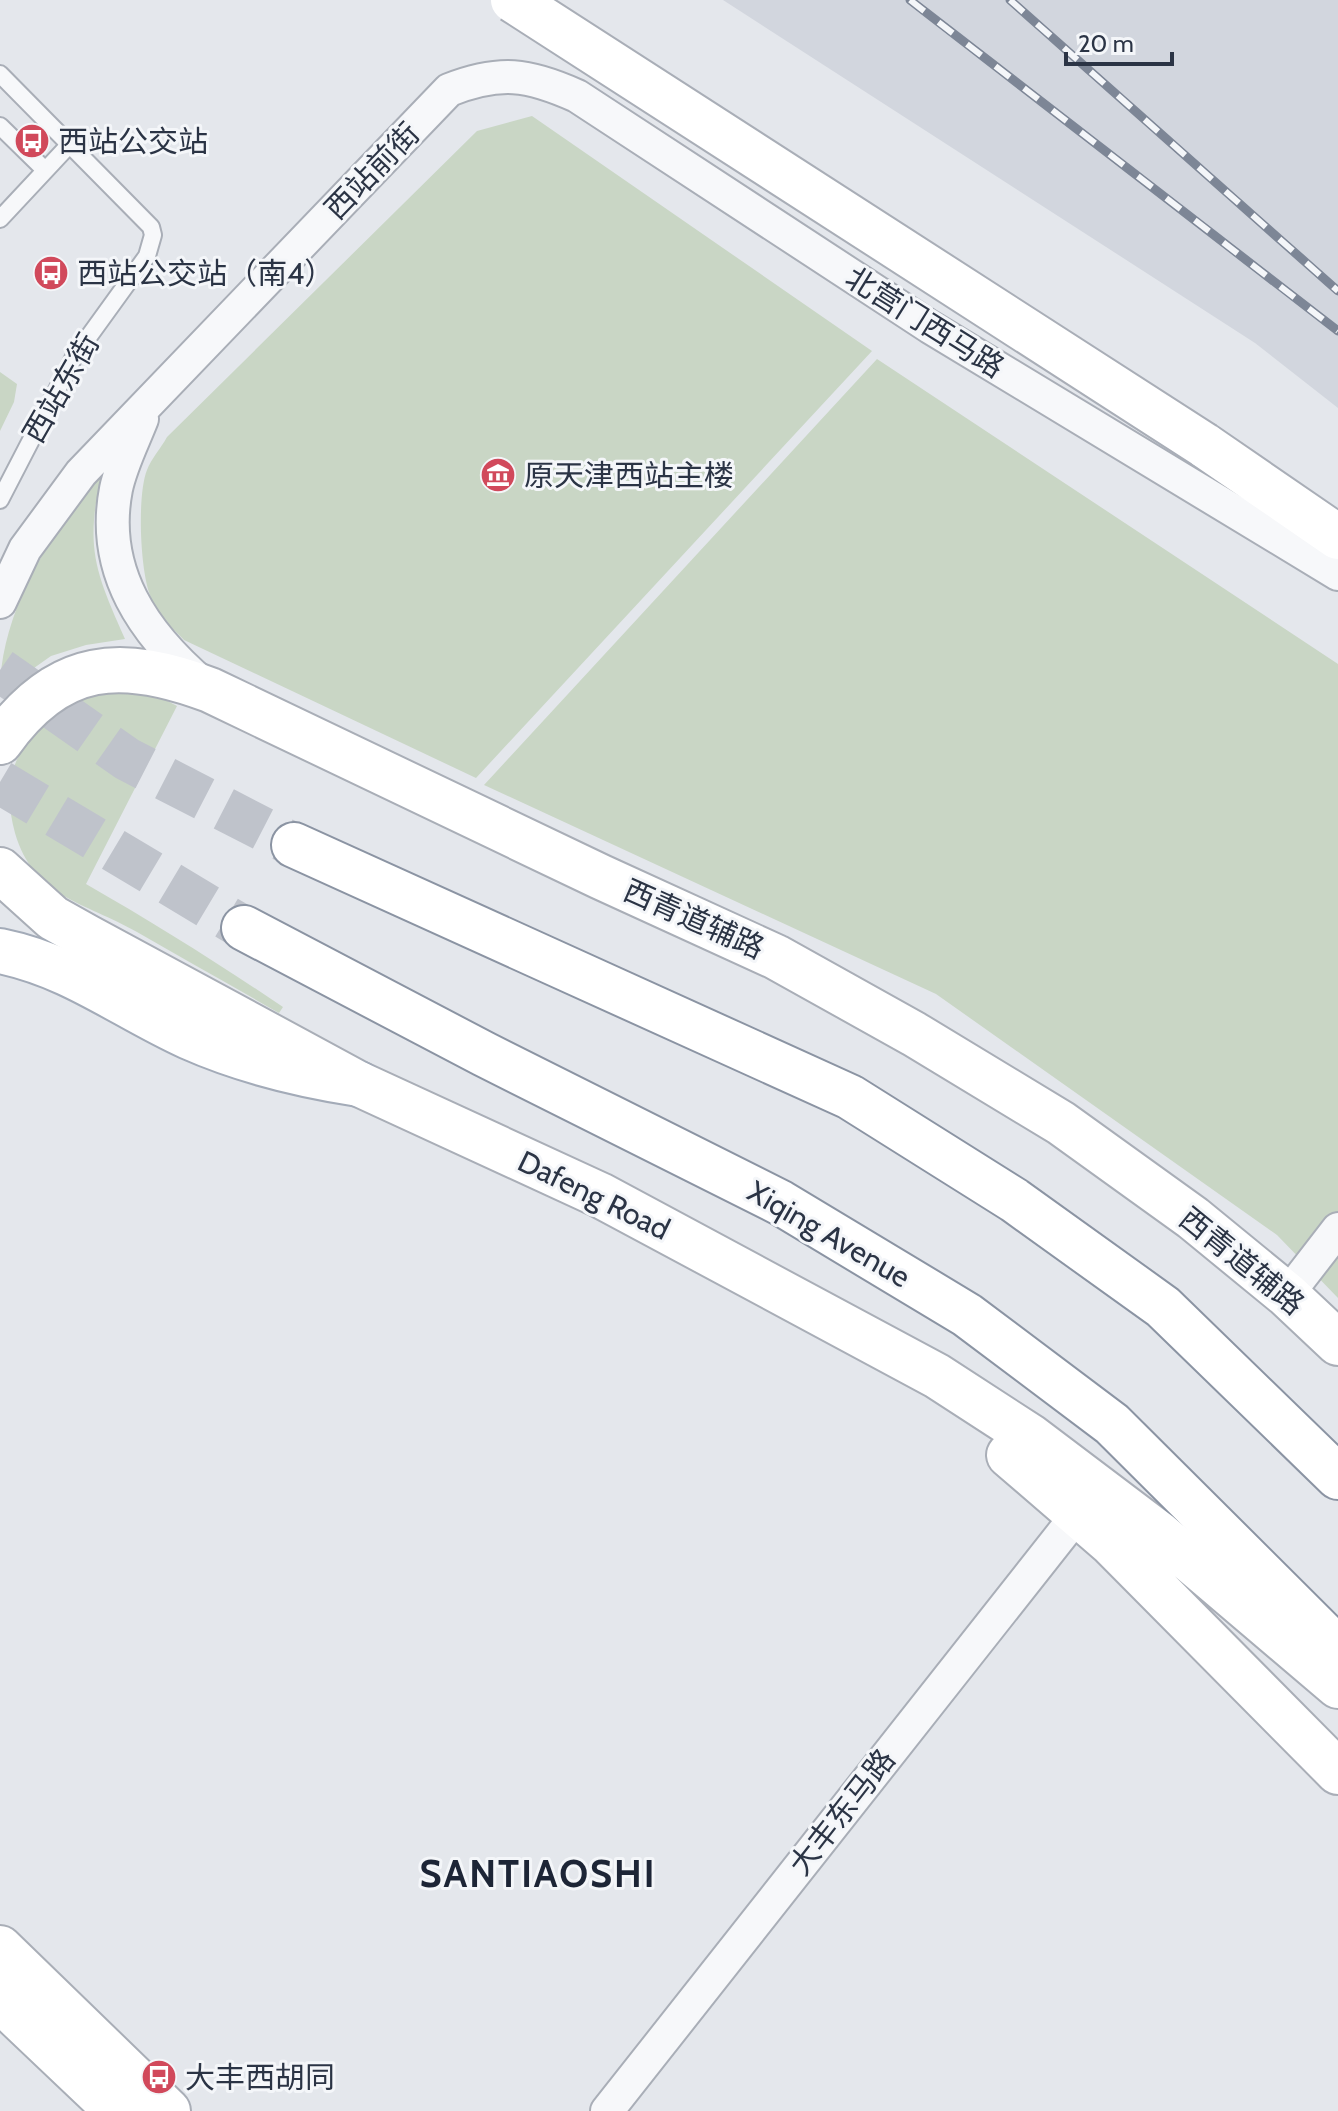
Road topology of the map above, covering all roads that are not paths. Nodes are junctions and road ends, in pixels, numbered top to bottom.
1 (513, 0) edge
2 (0, 74) edge
3 (512, 76) joint
4 (0, 126) edge
5 (71, 143) junction
6 (45, 170) junction
7 (0, 219) edge
8 (148, 402) junction
9 (0, 500) edge
10 (1338, 537) edge
11 (1338, 574) edge
12 (0, 602) edge
13 (210, 690) junction
14 (0, 742) edge
15 (294, 845) tunnel mouth
16 (0, 870) edge
17 (244, 928) tunnel mouth
18 (0, 951) edge
19 (359, 1084) junction
20 (1338, 1229) edge
21 (1287, 1295) junction
22 (825, 1316) junction
23 (1338, 1343) edge
24 (1338, 1477) edge
25 (1078, 1514) junction
26 (1338, 1649) edge
27 (1338, 1686) edge
28 (1338, 1772) edge
29 (0, 1948) edge
30 (0, 2000) edge
31 (117, 2111) edge
32 (168, 2111) edge
33 (607, 2111) edge

1 - 10 main road, bridge
2 - 5 lane
3 - 8 street, 西站前街
3 - 11 street, 北营门西马路
4 - 6 lane
5 - 6 lane
5 - 9 lane, 西站东街
6 - 7 lane
8 - 12 street, 西站前街
8 - 13 street
13 - 14 main road, 西青道辅路
13 - 21 main road, 西青道辅路
15 - 24 main road
16 - 19 main road
17 - 26 main road, Xiqing Avenue
18 - 19 main road
19 - 22 main road, Dafeng Road
20 - 21 street
21 - 23 main road, 西青道辅路
22 - 25 main road
22 - 27 main road
25 - 28 main road
25 - 33 street, 大丰东马路
29 - 32 main road
30 - 31 main road

